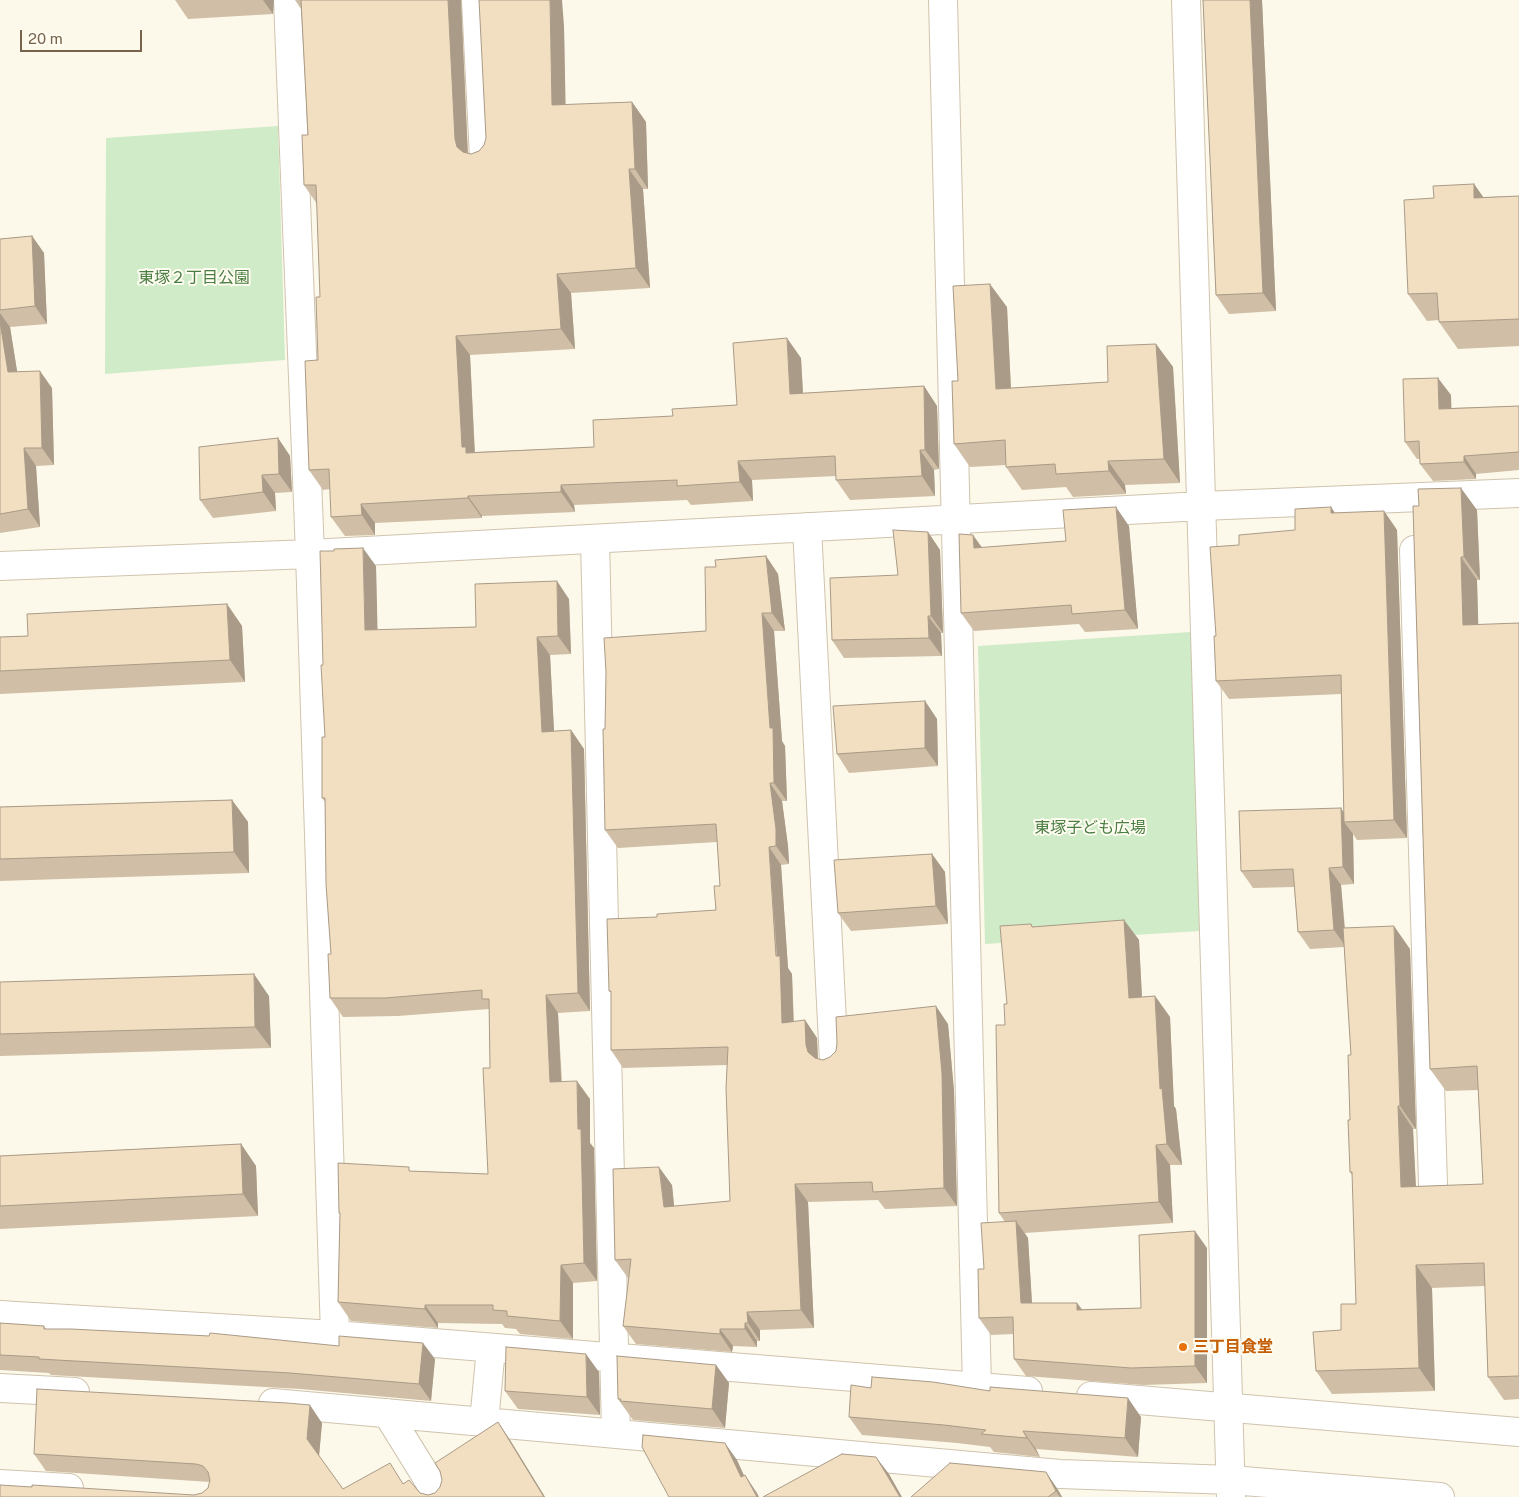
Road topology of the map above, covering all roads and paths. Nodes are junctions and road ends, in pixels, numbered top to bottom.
1 (288, 0) edge
2 (476, 0) edge
3 (943, 0) edge
4 (1186, 0) edge
5 (484, 158) edge
6 (1519, 493) edge
7 (1202, 506) junction
8 (1413, 514) junction
9 (957, 519) junction
10 (807, 527) junction
11 (595, 538) junction
12 (310, 554) junction
13 (0, 566) edge
14 (834, 1062) edge
15 (1433, 1185) edge
16 (0, 1315) edge
17 (335, 1335) junction
18 (491, 1348) junction
19 (614, 1358) junction
20 (977, 1387) junction
21 (0, 1388) edge
22 (97, 1394) edge
23 (252, 1402) edge
24 (1228, 1407) junction
25 (387, 1412) junction
26 (484, 1422) junction
27 (1519, 1432) edge
28 (616, 1434) junction
29 (1060, 1474) junction
30 (0, 1484) edge
31 (1231, 1489) edge
32 (89, 1490) edge
33 (439, 1497) edge
34 (1074, 1497) edge
35 (1440, 1497) edge

1 - 12 street
2 - 5 street
3 - 9 street
4 - 7 street
6 - 8 street
7 - 8 street
7 - 9 street
7 - 24 street
8 - 15 street
9 - 10 street
9 - 20 street
10 - 11 street
10 - 14 street
11 - 12 street
11 - 19 street
12 - 13 street
12 - 17 street
16 - 17 street
17 - 18 street
18 - 19 street
18 - 26 street
19 - 20 street
19 - 28 street
20 - 24 street
21 - 22 street
23 - 25 street
24 - 27 street
24 - 31 street
25 - 26 street
25 - 33 street
26 - 28 street
28 - 29 street
29 - 31 street
29 - 34 street
30 - 32 street
31 - 35 street

